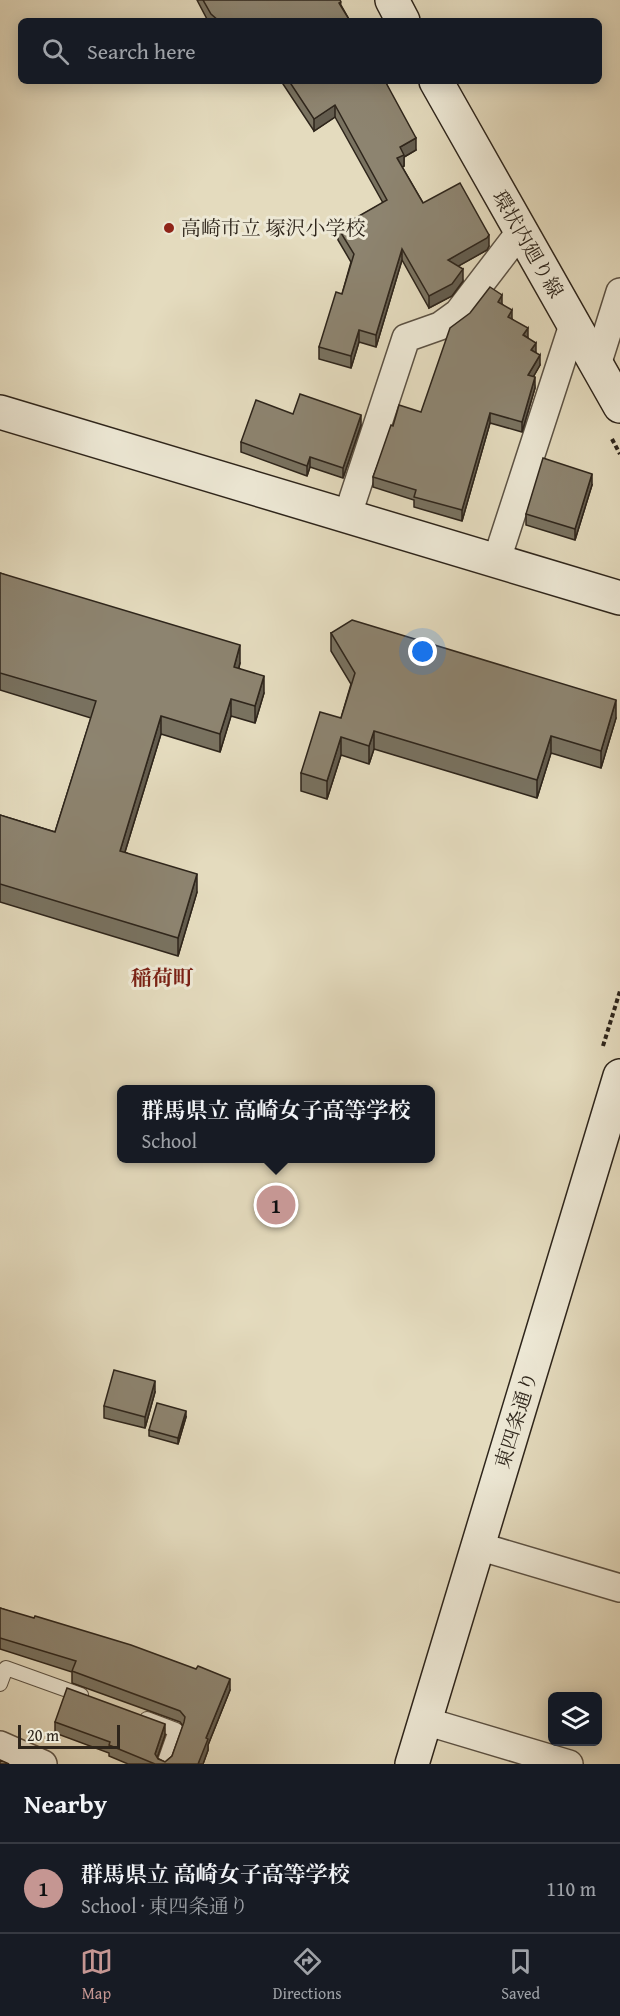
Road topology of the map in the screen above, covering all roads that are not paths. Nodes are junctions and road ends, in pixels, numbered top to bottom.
1 (392, 0) edge
2 (401, 18) edge
3 (438, 84) edge
4 (520, 232) junction
5 (620, 291) edge
6 (574, 322) junction
7 (597, 365) junction
8 (620, 406) edge
9 (0, 412) edge
10 (347, 517) junction
11 (496, 562) junction
12 (620, 598) edge
13 (620, 1076) edge
14 (478, 1546) junction
15 (620, 1588) edge
16 (0, 1684) edge
17 (91, 1699) edge
18 (133, 1714) edge
19 (425, 1721) junction
20 (0, 1745) edge
21 (36, 1762) edge
22 (164, 1764) edge
23 (412, 1764) edge
24 (569, 1764) edge

1 - 2 street
3 - 4 street, 環状内廻り線
4 - 6 street, 環状内廻り線
4 - 10 street
5 - 7 street
6 - 7 street, 環状内廻り線
6 - 11 street
7 - 8 street, 環状内廻り線
9 - 10 street
10 - 11 street
11 - 12 street
13 - 14 street, 東四条通り
14 - 15 street
14 - 19 street, 東四条通り
16 - 17 lane
18 - 22 lane
19 - 23 street, 東四条通り
19 - 24 street
20 - 21 street

